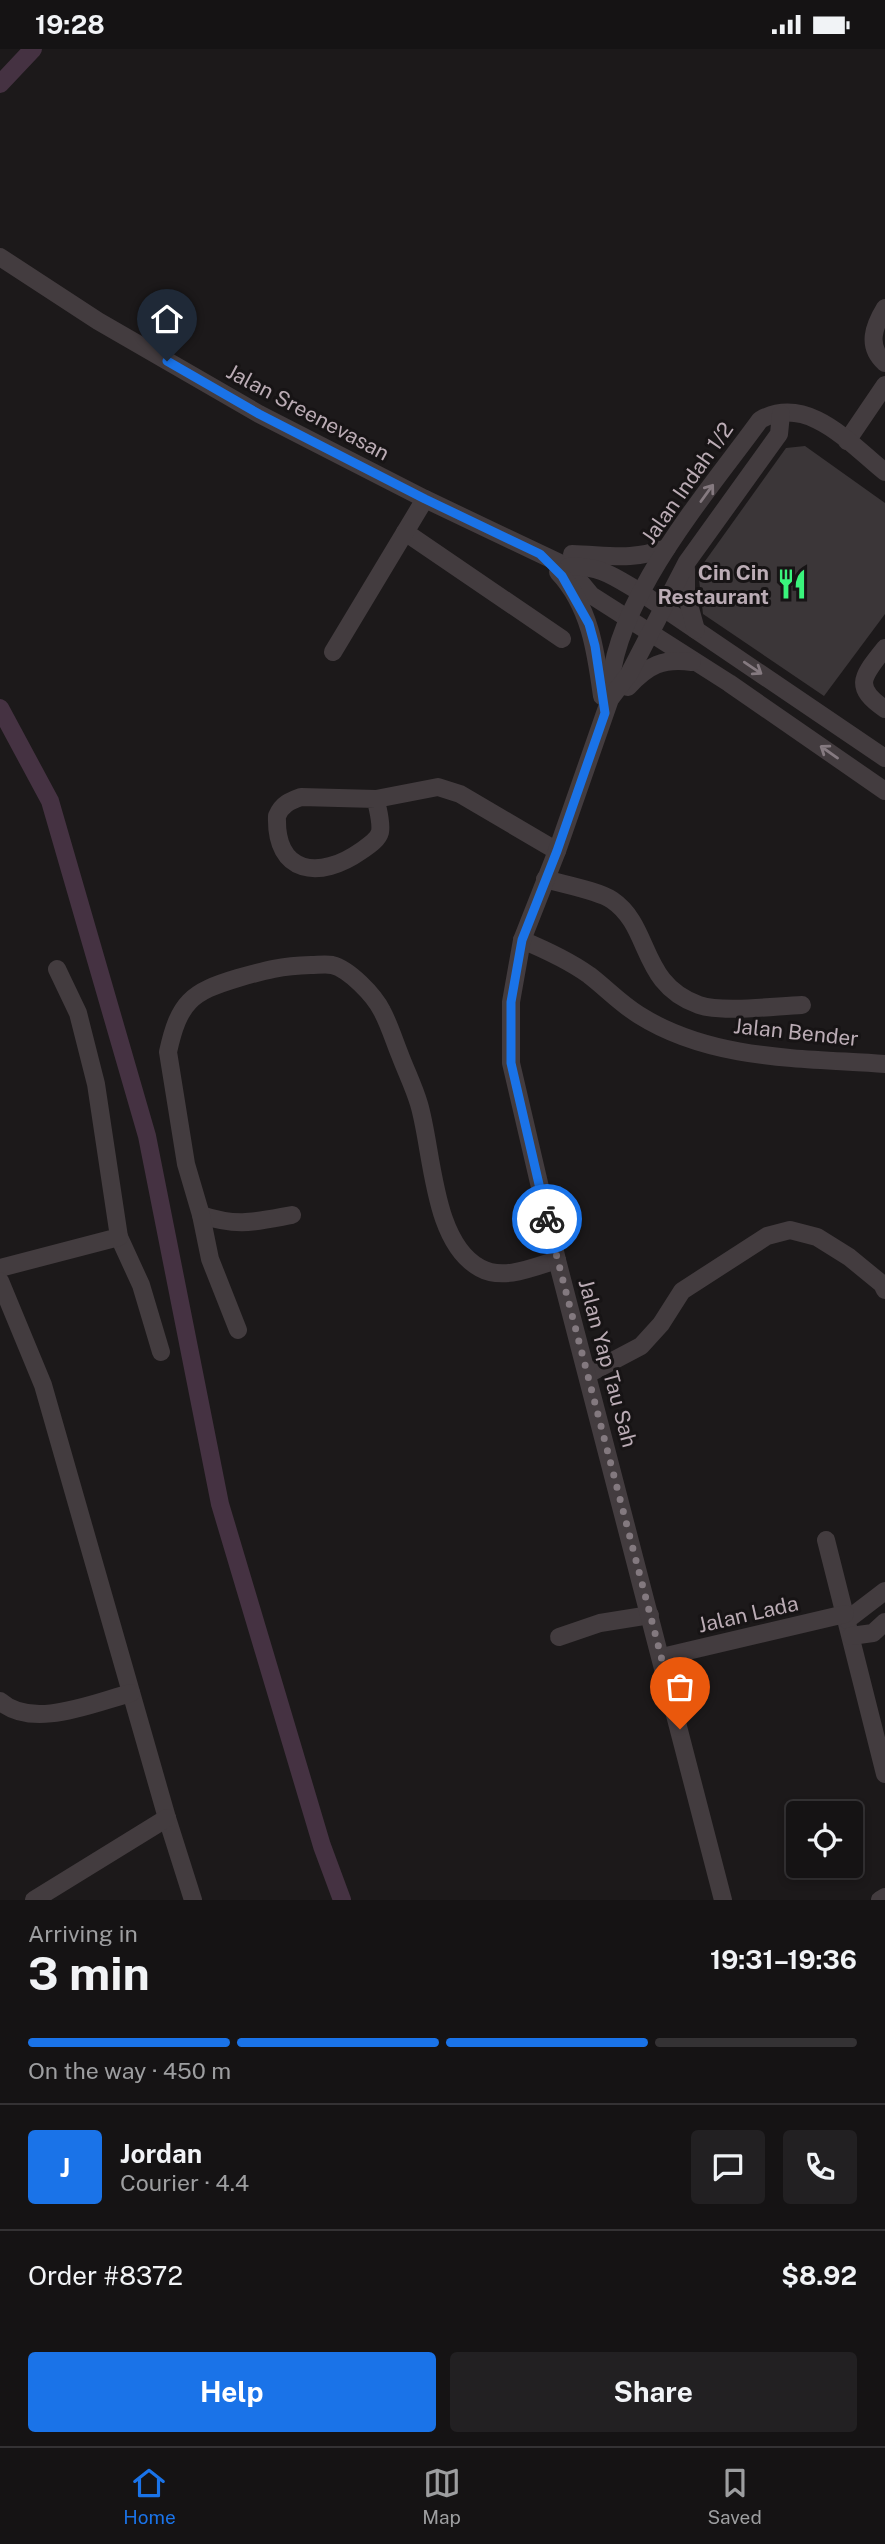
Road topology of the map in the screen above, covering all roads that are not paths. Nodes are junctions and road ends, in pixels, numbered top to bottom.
1 (0, 257) edge
2 (885, 308) edge
3 (885, 363) edge
4 (885, 385) edge
5 (781, 414) junction
6 (847, 441) junction
7 (883, 466) edge
8 (425, 499) junction
9 (405, 532) junction
10 (667, 548) junction
11 (540, 554) junction
12 (687, 562) junction
13 (568, 567) junction
14 (640, 592) junction
15 (663, 607) junction
16 (628, 619) junction
17 (696, 630) junction
18 (651, 633) junction
19 (562, 639) dead end
20 (885, 648) edge
21 (333, 652) dead end
22 (699, 664) junction
23 (607, 706) junction
24 (885, 709) edge
25 (885, 758) edge
26 (885, 791) edge
27 (376, 799) junction
28 (557, 851) junction
29 (545, 879) junction
30 (522, 940) junction
31 (57, 969) dead end
32 (802, 1005) dead end
33 (885, 1064) edge
34 (201, 1215) junction
35 (292, 1215) dead end
36 (119, 1237) junction
37 (557, 1260) junction
38 (0, 1268) edge
39 (0, 1281) edge
40 (885, 1290) edge
41 (238, 1330) dead end
42 (161, 1352) dead end
43 (588, 1374) junction
44 (826, 1540) dead end
45 (885, 1591) edge
46 (650, 1615) junction
47 (848, 1624) junction
48 (882, 1630) edge
49 (559, 1637) dead end
50 (662, 1657) junction
51 (131, 1693) junction
52 (0, 1701) edge
53 (885, 1775) edge
54 (167, 1818) junction
55 (885, 1896) edge
56 (34, 1900) edge
57 (193, 1900) edge
58 (723, 1900) edge
59 (880, 1900) edge

1 - 8 street, Jalan Sreenevasan
2 - 3 street
4 - 6 street
5 - 6 street
10 -> 5 street, Jalan Indah 1/2
5 - 12 street
6 - 7 street
8 - 9 street
8 - 11 street, Jalan Sreenevasan
9 - 19 street
9 - 21 street
10 - 11 street
10 - 14 street, Jalan Indah 1/2
11 - 13 street, Jalan Sreenevasan
11 - 23 street
12 - 15 street
12 - 17 street
13 - 14 street
13 - 16 street
14 - 15 street
14 - 16 street, Jalan Indah 1/2
15 - 17 street
15 - 18 street, Jalan Yap Tau Sah
16 - 18 street
16 - 23 street, Jalan Indah 1/2
17 -> 25 street
18 - 22 street
18 - 23 street, Jalan Yap Tau Sah
20 - 24 street
22 - 23 street
26 -> 22 street
23 - 28 street, Jalan Yap Tau Sah
27 - 27 street
27 - 28 street
28 - 29 street, Jalan Yap Tau Sah
29 - 30 street, Jalan Yap Tau Sah
29 - 32 street
30 - 33 street, Jalan Bender
30 - 37 street, Jalan Yap Tau Sah
31 - 36 street
34 - 35 street
34 - 37 street
34 - 41 street
36 - 38 street
36 - 42 street
37 - 43 street, Jalan Yap Tau Sah
39 - 51 street
40 - 43 street
43 - 46 street, Jalan Yap Tau Sah
44 - 47 street
45 - 47 street
46 - 49 street
46 - 50 street, Jalan Yap Tau Sah
47 - 48 street, Jalan Lada
47 - 50 street, Jalan Lada
47 - 53 street
50 - 58 street, Jalan Yap Tau Sah
51 - 52 street
51 - 54 street
54 - 56 street
54 - 57 street
55 - 59 street

